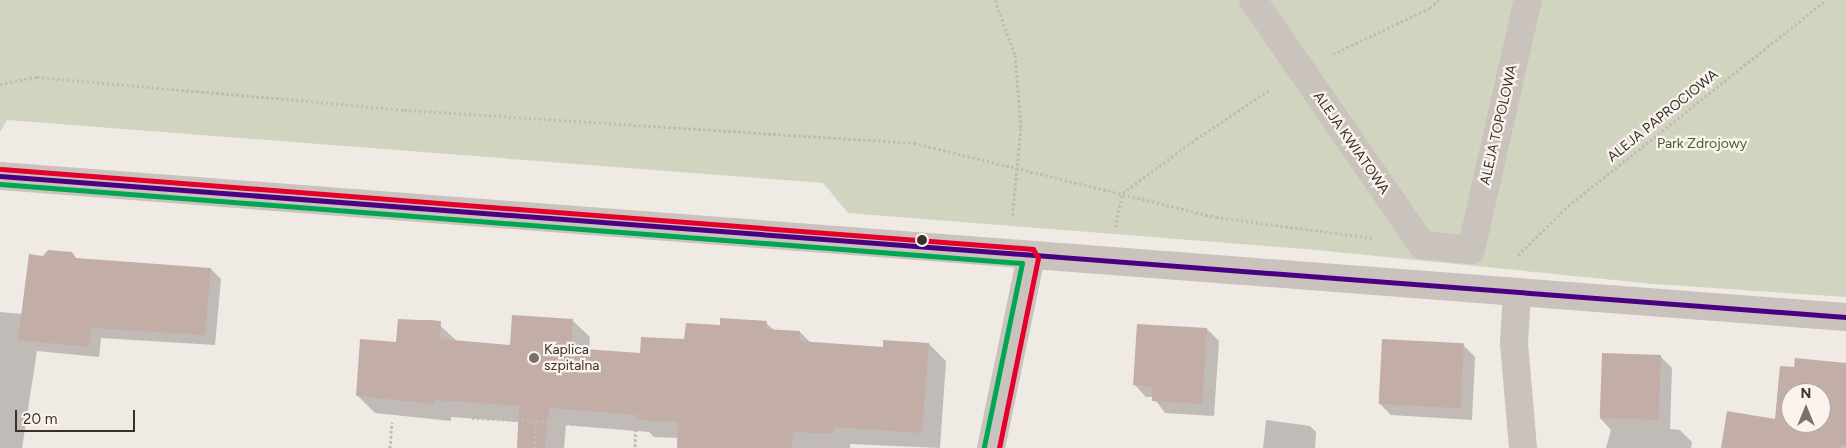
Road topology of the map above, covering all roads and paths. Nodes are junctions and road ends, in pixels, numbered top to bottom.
1 (995, 0) edge
2 (1253, 0) edge
3 (1439, 0) edge
4 (1528, 0) edge
5 (1826, 0) edge
6 (1302, 71) junction
7 (0, 84) edge
8 (1018, 167) junction
9 (0, 176) edge
10 (1123, 193) junction
11 (1114, 232) dead end
12 (1422, 245) junction
13 (1020, 255) junction
14 (1518, 255) dead end
15 (1517, 292) junction
16 (1846, 317) edge
17 (472, 418) dead end
18 (536, 421) junction
19 (392, 422) dead end
20 (390, 448) edge
21 (534, 448) edge
22 (635, 448) edge
23 (991, 448) edge
24 (1523, 448) edge

1 - 8 path
2 - 6 street, ALEJA KWIATOWA
3 - 6 path
4 - 12 street, ALEJA TOPOLOWA
5 - 14 path, ALEJA PAPROCIOWA
6 - 10 path
6 - 12 street, ALEJA KWIATOWA
7 - 8 path
8 - 10 path
8 - 13 path
9 - 13 street
10 - 11 path
10 - 12 path
13 - 15 street
13 - 23 street
15 - 16 street
15 - 24 street
17 - 18 path
18 - 21 path
18 - 22 path
19 - 20 path

